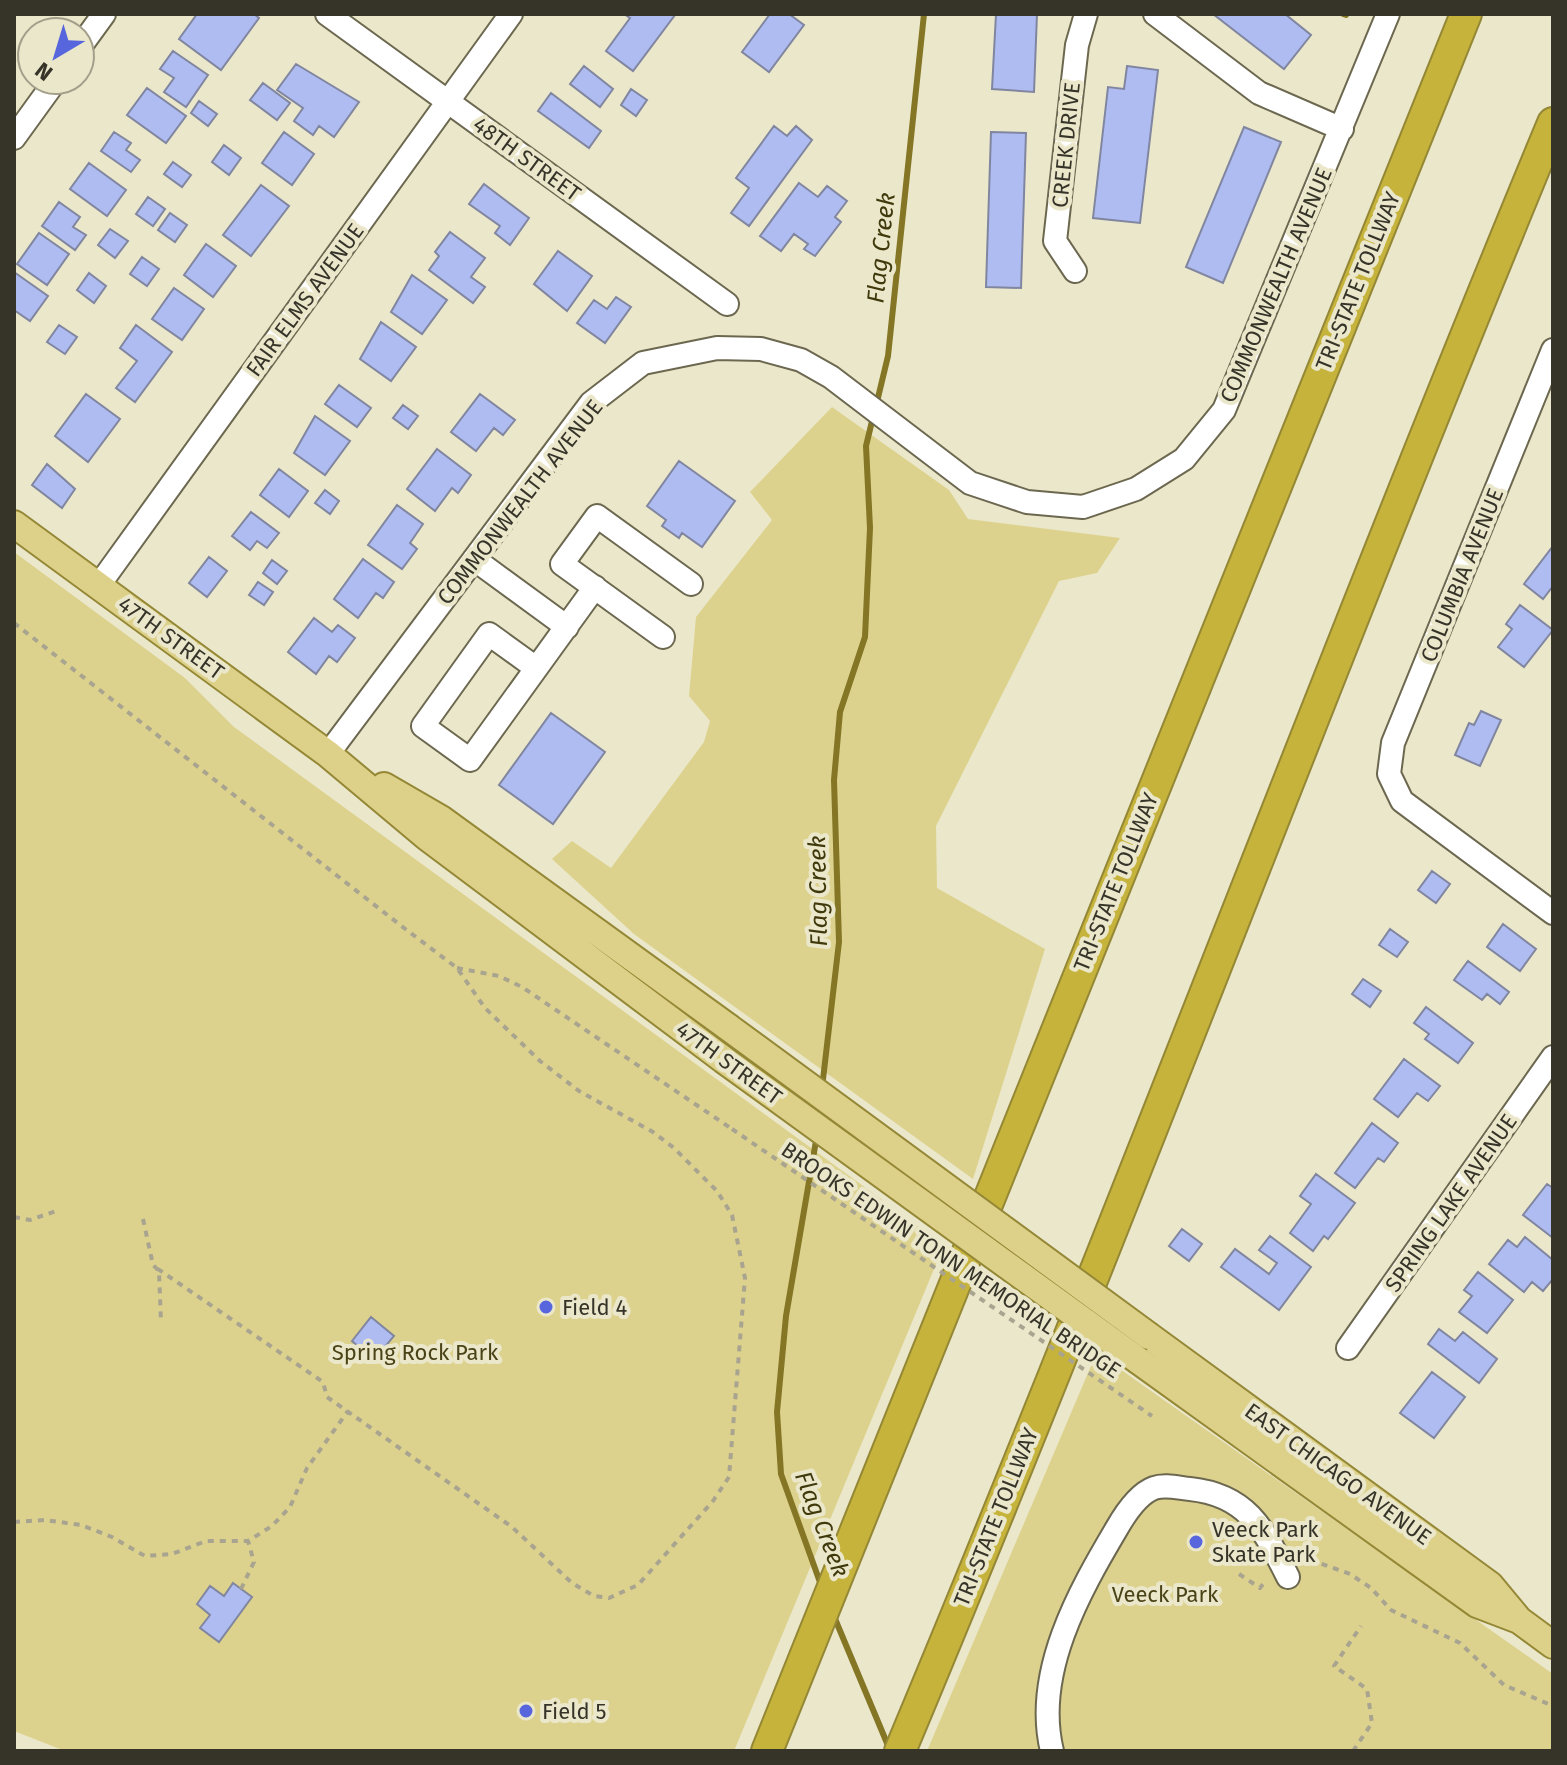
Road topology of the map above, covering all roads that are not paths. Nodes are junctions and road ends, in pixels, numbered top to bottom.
1 (327, 14) edge
2 (511, 14) edge
3 (1086, 14) edge
4 (1155, 14) edge
5 (1388, 14) edge
6 (1466, 14) edge
7 (44, 96) edge
8 (448, 103) junction
9 (1553, 123) edge
10 (1342, 129) junction
11 (14, 138) edge
12 (1075, 271) dead end
13 (727, 304) dead end
14 (1553, 350) edge
15 (14, 524) edge
16 (474, 559) junction
17 (691, 584) dead end
18 (99, 585) junction
19 (595, 587) junction
20 (567, 627) junction
21 (663, 637) dead end
22 (536, 668) junction
23 (328, 754) junction
24 (1553, 913) edge
25 (1553, 1057) edge
26 (1149, 1336) joint
27 (1348, 1348) dead end
28 (1139, 1361) joint
29 (1288, 1577) dead end
30 (1519, 1620) junction
31 (1553, 1645) edge
32 (767, 1751) edge
33 (900, 1751) edge
34 (1052, 1751) edge

1 - 8 street, 48TH STREET
2 - 8 street, FAIR ELMS AVENUE
3 - 12 street, CREEK DRIVE
4 - 10 street
5 - 10 street, COMMONWEALTH AVENUE
6 - 32 highway, TRI-STATE TOLLWAY
7 - 11 street
8 - 13 street, 48TH STREET
8 - 18 street, FAIR ELMS AVENUE
9 - 33 highway, TRI-STATE TOLLWAY
10 - 16 street, COMMONWEALTH AVENUE
14 - 24 street, COLUMBIA AVENUE
15 - 18 main road, 47TH STREET
16 - 20 street
16 - 23 street, COMMONWEALTH AVENUE
17 - 19 street
18 - 23 main road, 47TH STREET
19 - 20 street
19 - 21 street
20 - 22 street
22 - 22 street
23 - 26 main road, 47TH STREET, bridge
23 - 28 main road, 47TH STREET, bridge
25 - 27 street, SPRING LAKE AVENUE
26 - 30 main road, EAST CHICAGO AVENUE
28 - 30 main road, EAST CHICAGO AVENUE
29 - 34 street
30 - 31 main road, EAST CHICAGO AVENUE

